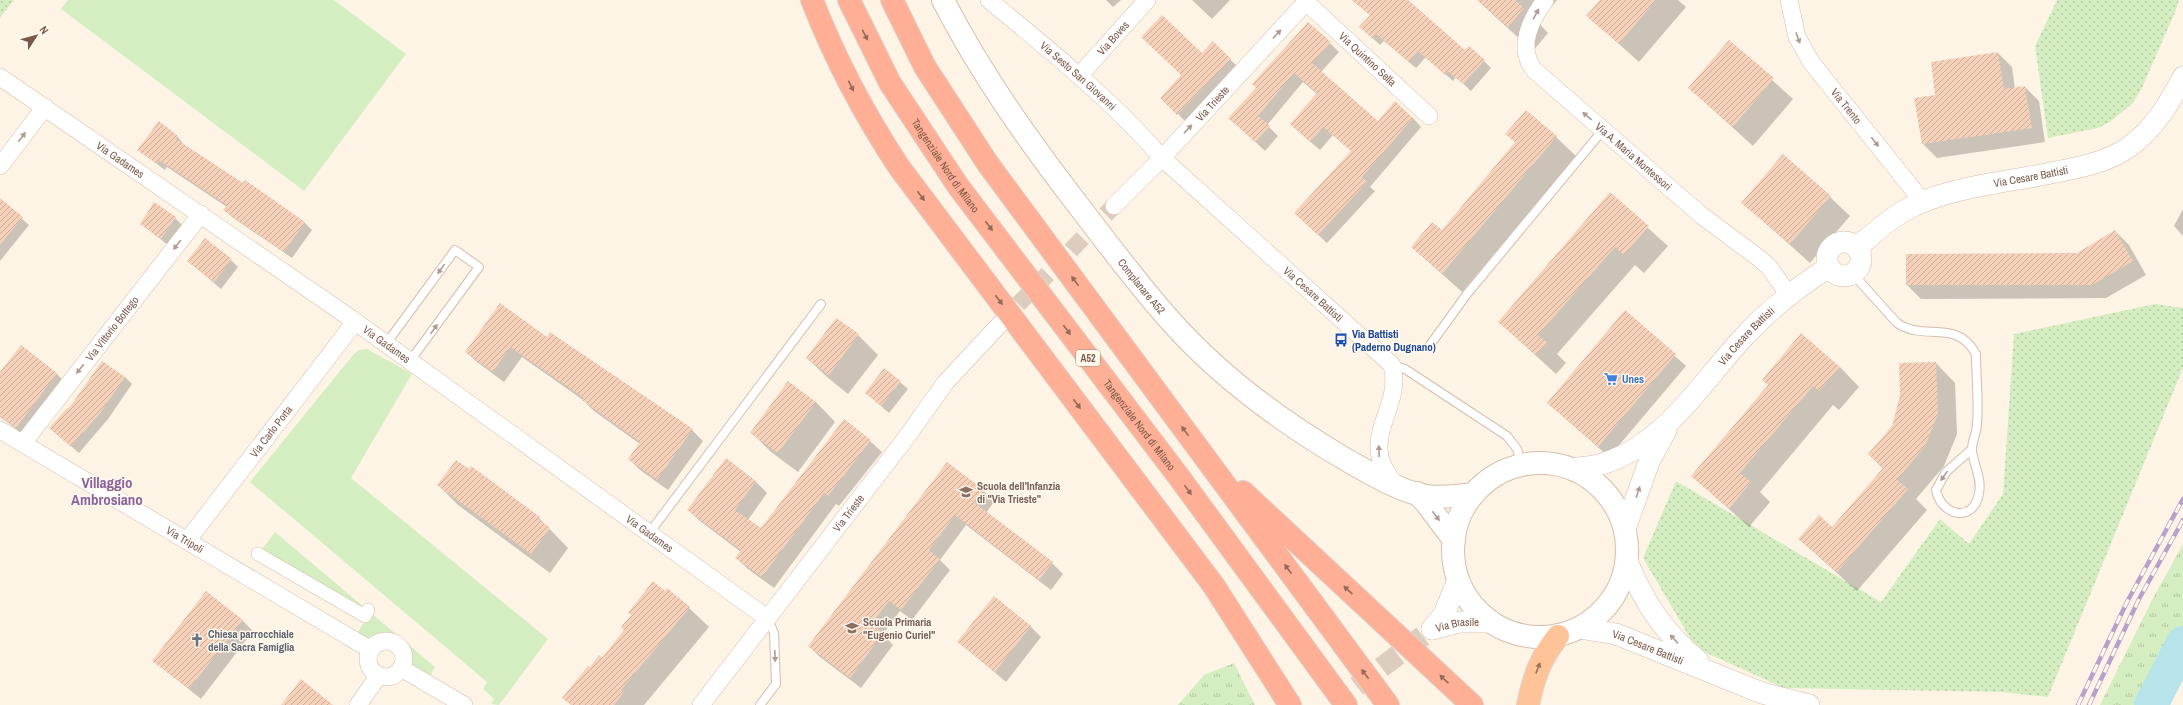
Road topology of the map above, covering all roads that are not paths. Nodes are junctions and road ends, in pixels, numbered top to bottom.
1 (812, 0) edge
2 (848, 0) edge
3 (892, 0) edge
4 (943, 0) edge
5 (989, 0) edge
6 (1147, 0) edge
7 (1545, 0) edge
8 (1790, 0) edge
9 (1307, 1) edge
10 (1078, 76) junction
11 (0, 77) edge
12 (2183, 77) edge
13 (45, 107) junction
14 (1429, 116) dead end
15 (1603, 130) junction
16 (1162, 158) junction
17 (0, 166) edge
18 (1923, 202) junction
19 (1114, 206) tunnel mouth
20 (201, 214) junction
21 (1857, 248) junction
22 (1828, 267) junction
23 (1853, 274) junction
24 (1789, 295) junction
25 (821, 304) dead end
26 (355, 322) junction
27 (1000, 324) tunnel mouth
28 (386, 344) junction
29 (1430, 345) dead end
30 (410, 361) junction
31 (1392, 365) junction
32 (1674, 417) junction
33 (0, 430) edge
34 (23, 443) junction
35 (1972, 449) junction
36 (1203, 456) junction
37 (1522, 465) junction
38 (1572, 469) junction
39 (1396, 485) junction
40 (1417, 494) junction
41 (1474, 494) junction
42 (1625, 529) junction
43 (650, 532) junction
44 (1454, 540) junction
45 (187, 541) junction
46 (258, 554) dead end
47 (1627, 561) junction
48 (1458, 580) junction
49 (368, 610) dead end
50 (767, 618) junction
51 (1492, 622) junction
52 (1579, 628) junction
53 (1558, 636) junction
54 (370, 650) junction
55 (401, 668) junction
56 (1714, 674) junction
57 (379, 675) junction
58 (358, 705) edge
59 (464, 705) edge
60 (701, 705) edge
61 (760, 705) edge
62 (1290, 705) edge
63 (1346, 705) edge
64 (1388, 705) edge
65 (1472, 705) edge
66 (1528, 705) edge
67 (1810, 705) edge

1 -> 62 highway
2 -> 63 highway, Tangenziale Nord di Milano / A52
36 -> 3 highway
4 - 39 main road, Complanare A52
5 - 10 street, Via Sesto San Giovanni
6 - 10 street, Via Boves
15 -> 7 street, Via A. Maria Montessori
8 -> 18 street, Via Trento
9 - 14 street, Via Quintino Sella
16 -> 9 street, Via Trieste
10 - 16 street, Via Sesto San Giovanni
11 - 13 street, Via Gadames
12 - 18 street, Via Cesare Battisti
17 -> 13 street
13 - 20 street, Via Gadames
15 - 24 street, Via A. Maria Montessori
15 - 29 lane
16 - 19 street, Via Trieste
16 - 31 street, Via Cesare Battisti
18 - 21 street, Via Cesare Battisti
20 - 26 street, Via Gadames
20 -> 34 street, Via Vittorio Bottego
21 - 22 street
21 - 23 street
22 - 23 street
22 - 24 street, Via Cesare Battisti
23 - 35 lane
24 - 32 street, Via Cesare Battisti
25 - 43 lane
26 - 28 street, Via Gadames
26 - 45 street, Via Carlo Porta
27 - 50 street, Via Trieste
28 - 30 street, Via Gadames
30 -> 28 lane
30 - 43 street, Via Gadames
31 - 37 lane, Via Cesare Battisti
39 -> 31 street
32 - 38 street, Via Cesare Battisti
42 -> 32 street, Via Cesare Battisti
33 - 34 street, Via Tripoli
34 - 45 street, Via Tripoli
35 -> 35 lane
64 -> 36 highway
65 -> 36 highway
37 - 38 main road
37 - 41 main road
38 - 42 main road
39 - 40 main road, Complanare A52
40 - 41 main road, Complanare A52
40 -> 44 main road, Complanare A52
41 - 44 main road
42 - 47 main road
43 - 50 street, Via Gadames
44 - 48 main road
45 - 54 street, Via Tripoli
46 - 49 street
47 - 52 main road
56 -> 47 street, Via Cesare Battisti
48 - 51 main road
48 - 51 street, Via Brasile
50 - 60 street, Via Trieste
50 -> 61 lane
51 - 53 main road
52 - 53 main road
52 - 56 street, Via Cesare Battisti
66 -> 53 highway
54 - 55 street
54 - 57 street
55 - 57 street
55 - 59 street
56 - 67 street, Via Cesare Battisti
57 - 58 street

